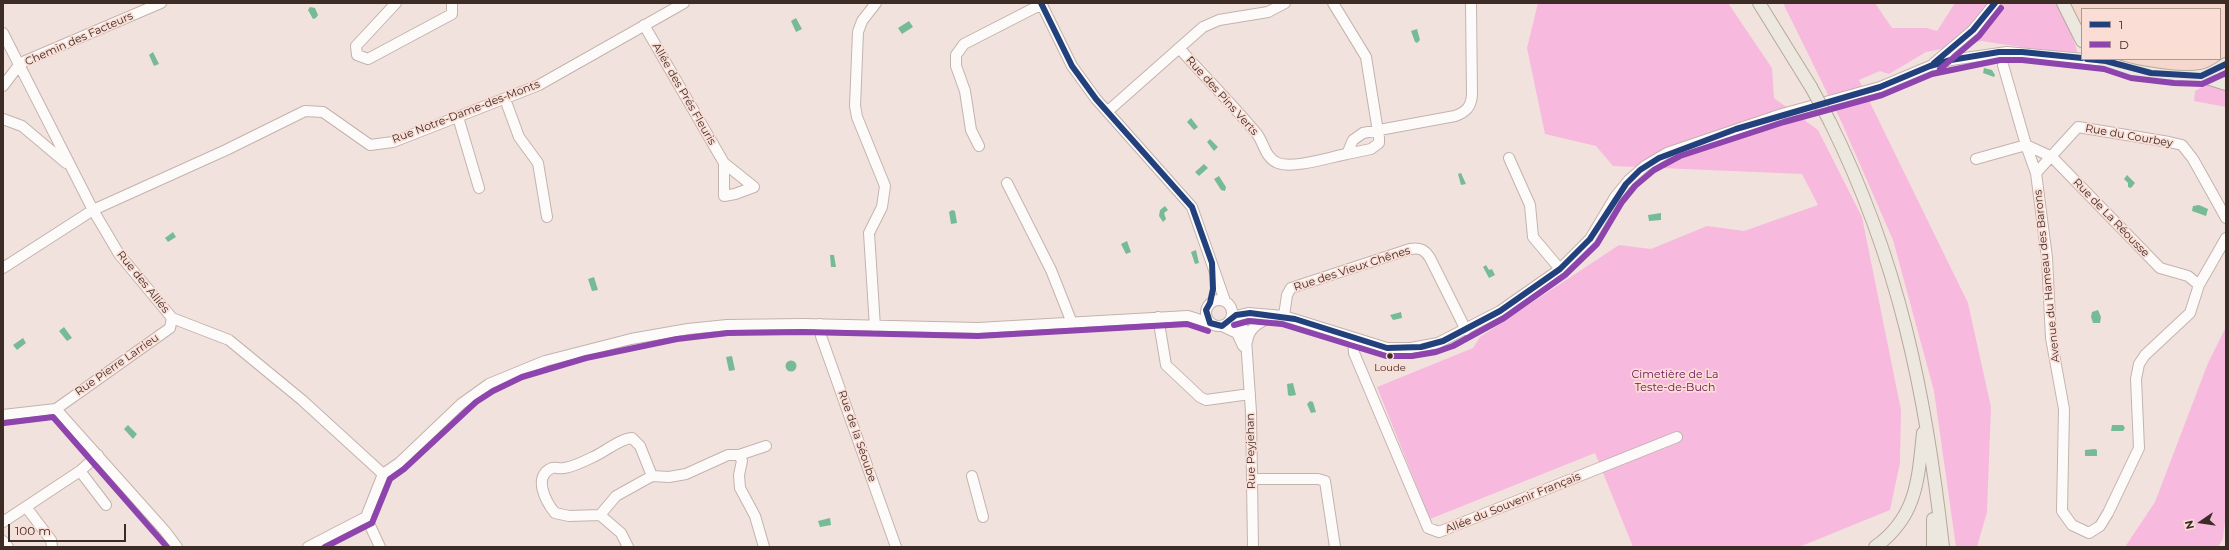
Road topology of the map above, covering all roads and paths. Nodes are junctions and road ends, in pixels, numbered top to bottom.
1 (160, 3) edge
2 (396, 3) edge
3 (452, 3) edge
4 (684, 3) edge
5 (876, 3) edge
6 (1042, 3) edge
7 (1285, 3) edge
8 (1333, 3) edge
9 (1471, 3) edge
10 (1759, 3) edge
11 (1995, 3) edge
12 (2063, 3) edge
13 (644, 25) junction
14 (3, 32) edge
15 (2081, 39) edge
16 (1179, 48) junction
17 (2081, 58) edge
18 (2104, 60) edge
19 (2226, 64) edge
20 (19, 65) junction
21 (2003, 65) dead end
22 (1930, 66) junction
23 (2201, 76) junction
24 (2226, 84) edge
25 (3, 86) edge
26 (505, 98) junction
27 (1108, 112) junction
28 (458, 117) junction
29 (3, 119) edge
30 (1378, 130) junction
31 (2026, 145) junction
32 (979, 146) dead end
33 (1347, 154) junction
34 (2052, 157) junction
35 (1509, 158) dead end
36 (1976, 159) dead end
37 (724, 163) dead end
38 (71, 167) junction
39 (2036, 173) junction
40 (1007, 183) dead end
41 (479, 188) dead end
42 (93, 210) junction
43 (547, 217) dead end
44 (2226, 218) edge
45 (2226, 238) edge
46 (1212, 263) junction
47 (3, 268) edge
48 (1560, 270) junction
49 (2199, 285) junction
50 (1226, 301) junction
51 (1208, 304) junction
52 (1248, 313) junction
53 (1188, 316) junction
54 (1279, 316) junction
55 (1158, 317) junction
56 (172, 318) junction
57 (1232, 318) junction
58 (1072, 323) junction
59 (1210, 323) junction
60 (820, 324) junction
61 (875, 326) junction
62 (1222, 326) junction
63 (1466, 330) junction
64 (1353, 338) junction
65 (1246, 356) junction
66 (1250, 394) junction
67 (56, 409) junction
68 (1924, 414) junction
69 (3, 415) edge
70 (1677, 437) dead end
71 (766, 446) dead end
72 (98, 455) junction
73 (739, 455) junction
74 (1932, 468) junction
75 (80, 471) junction
76 (383, 474) junction
77 (652, 476) junction
78 (972, 476) dead end
79 (1252, 479) junction
80 (106, 505) dead end
81 (26, 507) junction
82 (600, 515) junction
83 (366, 517) junction
84 (983, 517) dead end
85 (3, 522) edge
86 (3, 540) edge
87 (8, 547) edge
88 (52, 547) edge
89 (177, 547) edge
90 (308, 547) edge
91 (380, 547) edge
92 (628, 547) edge
93 (764, 547) edge
94 (896, 547) edge
95 (1253, 547) edge
96 (1335, 547) edge
97 (1876, 547) edge
98 (1933, 547) edge
99 (1943, 547) edge

1 - 20 street, Chemin des Facteurs
2 - 3 street
4 - 13 street, Rue Notre-Dame-des-Monts
5 - 61 street
6 - 27 street
6 - 32 street
7 - 16 street, Rue des Pins Verts
8 - 30 street
9 - 30 street
10 - 68 main road, bridge
11 - 22 street
12 - 15 main road
13 - 26 street, Rue Notre-Dame-des-Monts
13 - 37 street, Allée des Prés Fleuris
14 - 20 street, Rue des Alliés
16 - 27 street, Rue des Pins Verts
16 - 33 street, Rue des Pins Verts
17 - 22 street
18 - 23 main road
19 - 23 main road
20 - 25 street
20 - 38 street, Rue des Alliés
21 - 31 street, Avenue du Hameau des Barons
22 - 48 street
23 - 24 main road
26 - 28 street, Rue Notre-Dame-des-Monts
26 - 43 street
27 - 46 street
28 - 41 street
28 - 42 street, Rue Notre-Dame-des-Monts
29 - 38 street
30 - 33 street
30 - 33 street
31 - 34 street, Rue de La Réousse
31 - 36 street
31 - 39 street, Avenue du Hameau des Barons
34 - 39 street, Rue du Courbey
34 - 44 street, Rue du Courbey
34 - 49 street, Rue de La Réousse
35 - 48 street
38 - 42 street, Rue des Alliés
39 - 49 street, Avenue du Hameau des Barons
40 - 58 street
42 - 47 street, Rue Notre-Dame-des-Monts
42 - 56 street, Rue des Alliés
45 - 49 street, Avenue du Hameau des Barons
46 - 50 street
46 - 51 street
48 - 63 street
50 - 51 street
50 - 52 street
50 - 57 street
51 - 53 street
51 - 59 street
52 - 54 street
52 - 57 street
53 - 55 street
53 - 59 street
54 - 63 street, Rue des Vieux Chênes
54 - 64 street
54 - 65 street, Rue Peyjehan
55 - 58 street
55 - 66 street
56 - 67 street, Rue Pierre Larrieu
56 - 76 street, Rue des Alliés
57 - 62 street
57 - 65 street, Rue Peyjehan
58 - 61 street
59 - 62 street
60 - 61 street
60 - 76 street
60 - 94 street, Rue de la Séoube
62 - 65 street, Rue Peyjehan
63 - 64 street
64 - 70 street, Allée du Souvenir Français
65 - 66 street, Rue Peyjehan
66 - 79 street, Rue Peyjehan
67 - 69 street
67 - 72 street
68 - 74 main road
68 - 97 main road
71 - 73 street
72 - 75 street
72 - 89 street
73 - 77 street
73 - 93 street
74 - 98 main road
74 - 99 main road
75 - 80 street
75 - 81 street
76 - 83 street
77 - 82 street
77 - 82 street
78 - 84 street
79 - 95 street, Rue Peyjehan
79 - 96 street
81 - 85 street
81 - 88 street
82 - 92 street
83 - 90 street
83 - 91 street
86 - 87 street

